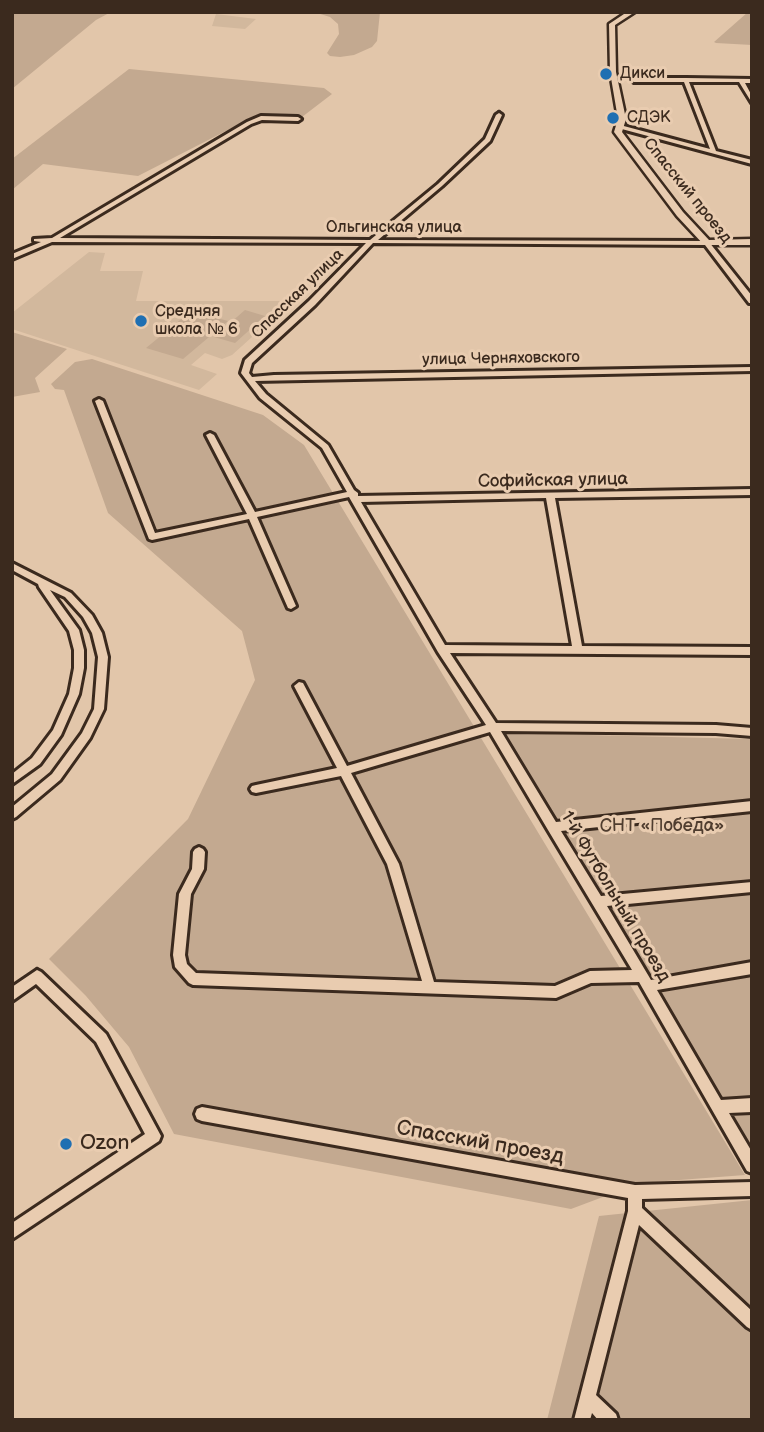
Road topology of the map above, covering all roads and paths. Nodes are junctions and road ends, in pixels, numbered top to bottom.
1 (632, 12) edge
2 (634, 80) dead end
3 (686, 80) junction
4 (741, 81) junction
5 (752, 81) edge
6 (752, 102) edge
7 (499, 115) dead end
8 (298, 119) dead end
9 (620, 127) junction
10 (714, 152) junction
11 (752, 162) edge
12 (54, 239) junction
13 (36, 240) dead end
14 (371, 242) junction
15 (752, 242) edge
16 (707, 243) junction
17 (12, 257) edge
18 (752, 301) edge
19 (752, 369) edge
20 (251, 379) junction
21 (99, 401) dead end
22 (210, 435) dead end
23 (752, 492) edge
24 (355, 496) junction
25 (550, 497) junction
26 (252, 515) junction
27 (12, 566) edge
28 (38, 580) junction
29 (291, 606) dead end
30 (442, 649) junction
31 (578, 650) junction
32 (752, 651) edge
33 (299, 686) dead end
34 (493, 727) junction
35 (752, 732) edge
36 (344, 771) junction
37 (12, 780) edge
38 (257, 789) dead end
39 (752, 806) edge
40 (12, 814) edge
41 (552, 827) junction
42 (199, 852) dead end
43 (752, 887) edge
44 (597, 902) junction
45 (752, 968) edge
46 (645, 981) junction
47 (430, 988) junction
48 (12, 995) edge
49 (752, 1105) edge
50 (720, 1107) junction
51 (202, 1114) dead end
52 (752, 1166) edge
53 (752, 1189) edge
54 (635, 1192) junction
55 (635, 1211) junction
56 (12, 1232) edge
57 (748, 1314) edge
58 (587, 1397) junction
59 (582, 1420) edge
60 (610, 1420) edge

1 - 9 street, Спасский проезд
2 - 3 street
3 - 4 street
3 - 10 street
4 - 5 street
4 - 6 street
7 - 14 street, Спасская улица
8 - 12 street
9 - 10 street
9 - 16 street, Спасский проезд
10 - 11 street
12 - 13 street, Ольгинская улица
12 - 14 street, Ольгинская улица
12 - 17 street
14 - 16 street, Ольгинская улица
14 - 20 street, Спасская улица
15 - 16 street, Ольгинская улица
16 - 18 street, Спасский проезд
19 - 20 street, улица Черняховского
20 - 24 street, 1-й Футбольный проезд
21 - 26 street, Софийская улица
22 - 26 street
23 - 25 street, Софийская улица
24 - 25 street, Софийская улица
24 - 26 street, Софийская улица
24 - 30 street, 1-й Футбольный проезд
25 - 31 street
26 - 29 street
27 - 28 street
28 - 37 street
28 - 40 street
30 - 31 street
30 - 34 street, 1-й Футбольный проезд
31 - 32 street
33 - 36 street
34 - 35 street
34 - 36 street
34 - 41 street, 1-й Футбольный проезд
36 - 38 street
36 - 47 street
39 - 41 street
41 - 44 street, 1-й Футбольный проезд
42 - 47 street
43 - 44 street
44 - 46 street, 1-й Футбольный проезд
45 - 46 street
46 - 47 street
46 - 50 street, 1-й Футбольный проезд
48 - 56 street
49 - 50 street
50 - 52 street, 1-й Футбольный проезд
51 - 54 street, Спасский проезд
53 - 54 street, Спасский проезд
54 - 55 street
55 - 57 street
55 - 58 street
58 - 59 street
58 - 60 street

